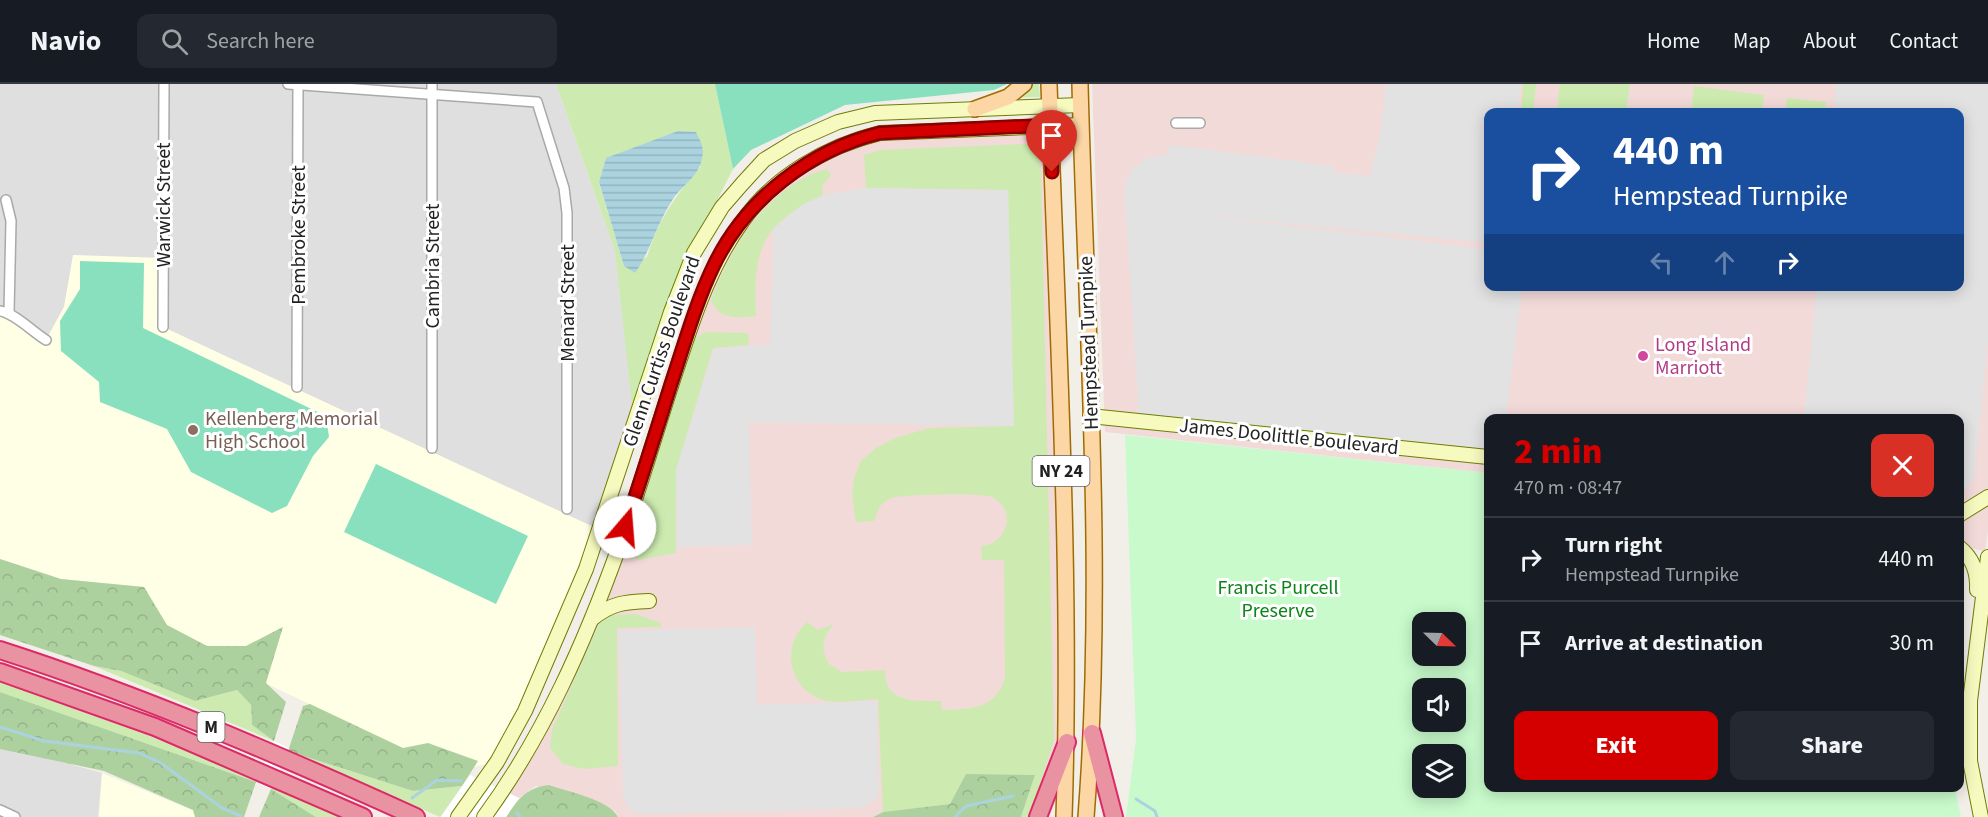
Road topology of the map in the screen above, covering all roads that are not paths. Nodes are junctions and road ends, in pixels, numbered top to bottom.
1 (164, 84) edge
2 (288, 84) edge
3 (298, 84) edge
4 (1024, 84) edge
5 (1049, 84) edge
6 (1080, 84) edge
7 (432, 89) edge
8 (1080, 105) junction
9 (1050, 106) junction
10 (975, 109) junction
11 (849, 120) junction
12 (1176, 123) dead end
13 (1200, 123) dead end
14 (1051, 125) junction
15 (1081, 125) junction
16 (855, 139) junction
17 (14, 192) dead end
18 (3, 198) edge
19 (4, 311) edge
20 (163, 327) dead end
21 (46, 340) dead end
22 (297, 387) dead end
23 (1090, 416) junction
24 (432, 448) dead end
25 (1484, 457) edge
26 (1988, 496) edge
27 (567, 508) dead end
28 (1964, 511) edge
29 (1964, 552) edge
30 (1988, 557) edge
31 (649, 601) dead end
32 (591, 620) junction
33 (1977, 627) junction
34 (0, 650) edge
35 (543, 668) junction
36 (0, 672) edge
37 (549, 711) junction
38 (1092, 733) junction
39 (1066, 742) junction
40 (0, 810) edge
41 (15, 817) edge
42 (363, 817) edge
43 (416, 817) edge
44 (458, 817) edge
45 (484, 817) edge
46 (1038, 817) edge
47 (1064, 817) edge
48 (1086, 817) edge
49 (1114, 817) edge
50 (1981, 817) edge

1 - 20 street, Warwick Street
2 - 3 street
3 - 7 street
3 - 22 street, Pembroke Street
4 - 10 main road
5 - 9 main road, Hempstead Turnpike / NY 24
6 - 8 main road, Hempstead Turnpike / NY 24
7 - 24 street, Cambria Street
7 - 27 street, Menard Street
8 - 9 main road, Glenn Curtiss Boulevard
8 - 15 main road, Hempstead Turnpike / NY 24
9 - 10 main road, Glenn Curtiss Boulevard
9 - 14 main road, Hempstead Turnpike / NY 24
10 - 11 main road, Glenn Curtiss Boulevard
11 - 16 main road
11 - 35 main road, Glenn Curtiss Boulevard
12 - 13 street
14 - 15 main road, Glenn Curtiss Boulevard
14 - 16 main road, Glenn Curtiss Boulevard
14 - 39 main road, Hempstead Turnpike / NY 24
15 - 23 main road, Hempstead Turnpike / NY 24
16 - 32 main road, Glenn Curtiss Boulevard
17 - 18 street
18 - 19 street
19 - 21 street
23 - 25 main road, James Doolittle Boulevard
23 - 38 main road, Hempstead Turnpike / NY 24
26 - 28 main road
29 - 33 main road
30 - 33 main road
31 - 32 main road
32 - 37 main road, Glenn Curtiss Boulevard
33 - 50 main road
34 - 43 highway, M
35 - 37 main road
35 - 44 main road, Glenn Curtiss Boulevard
36 - 42 highway, M
37 - 45 main road, Glenn Curtiss Boulevard
38 - 48 main road, Hempstead Turnpike / NY 24
38 - 49 highway
39 - 46 highway
39 - 47 main road, Hempstead Turnpike / NY 24
40 - 41 street

